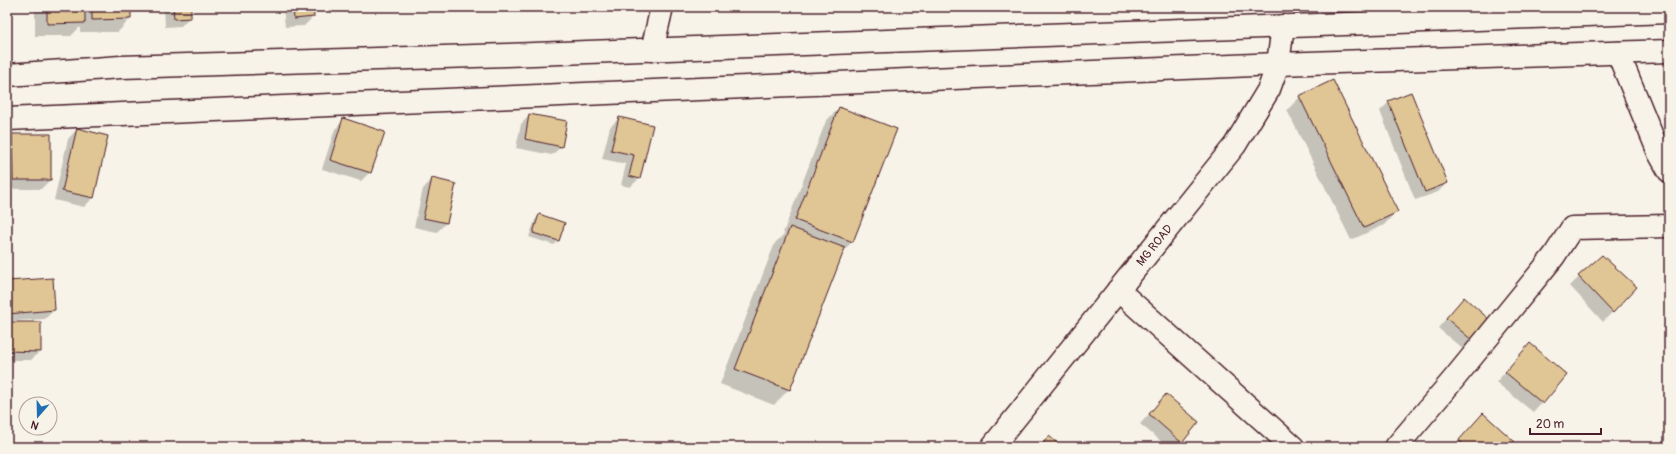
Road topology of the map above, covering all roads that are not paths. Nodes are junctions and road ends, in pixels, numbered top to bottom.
1 (662, 7) edge
2 (1669, 12) edge
3 (1283, 26) junction
4 (652, 50) junction
5 (1669, 51) edge
6 (1618, 53) junction
7 (1278, 64) junction
8 (7, 75) edge
9 (7, 119) edge
10 (1669, 171) edge
11 (1669, 226) edge
12 (1118, 290) junction
13 (992, 447) edge
14 (1293, 447) edge
15 (1396, 447) edge

1 - 4 main road
2 - 3 main road
3 - 4 main road
3 - 7 main road, MG ROAD
4 - 8 main road
5 - 6 main road
6 - 7 main road
6 - 10 main road
7 - 9 main road
7 - 12 main road, MG ROAD
11 - 15 main road
12 - 13 main road, MG ROAD
12 - 14 main road

